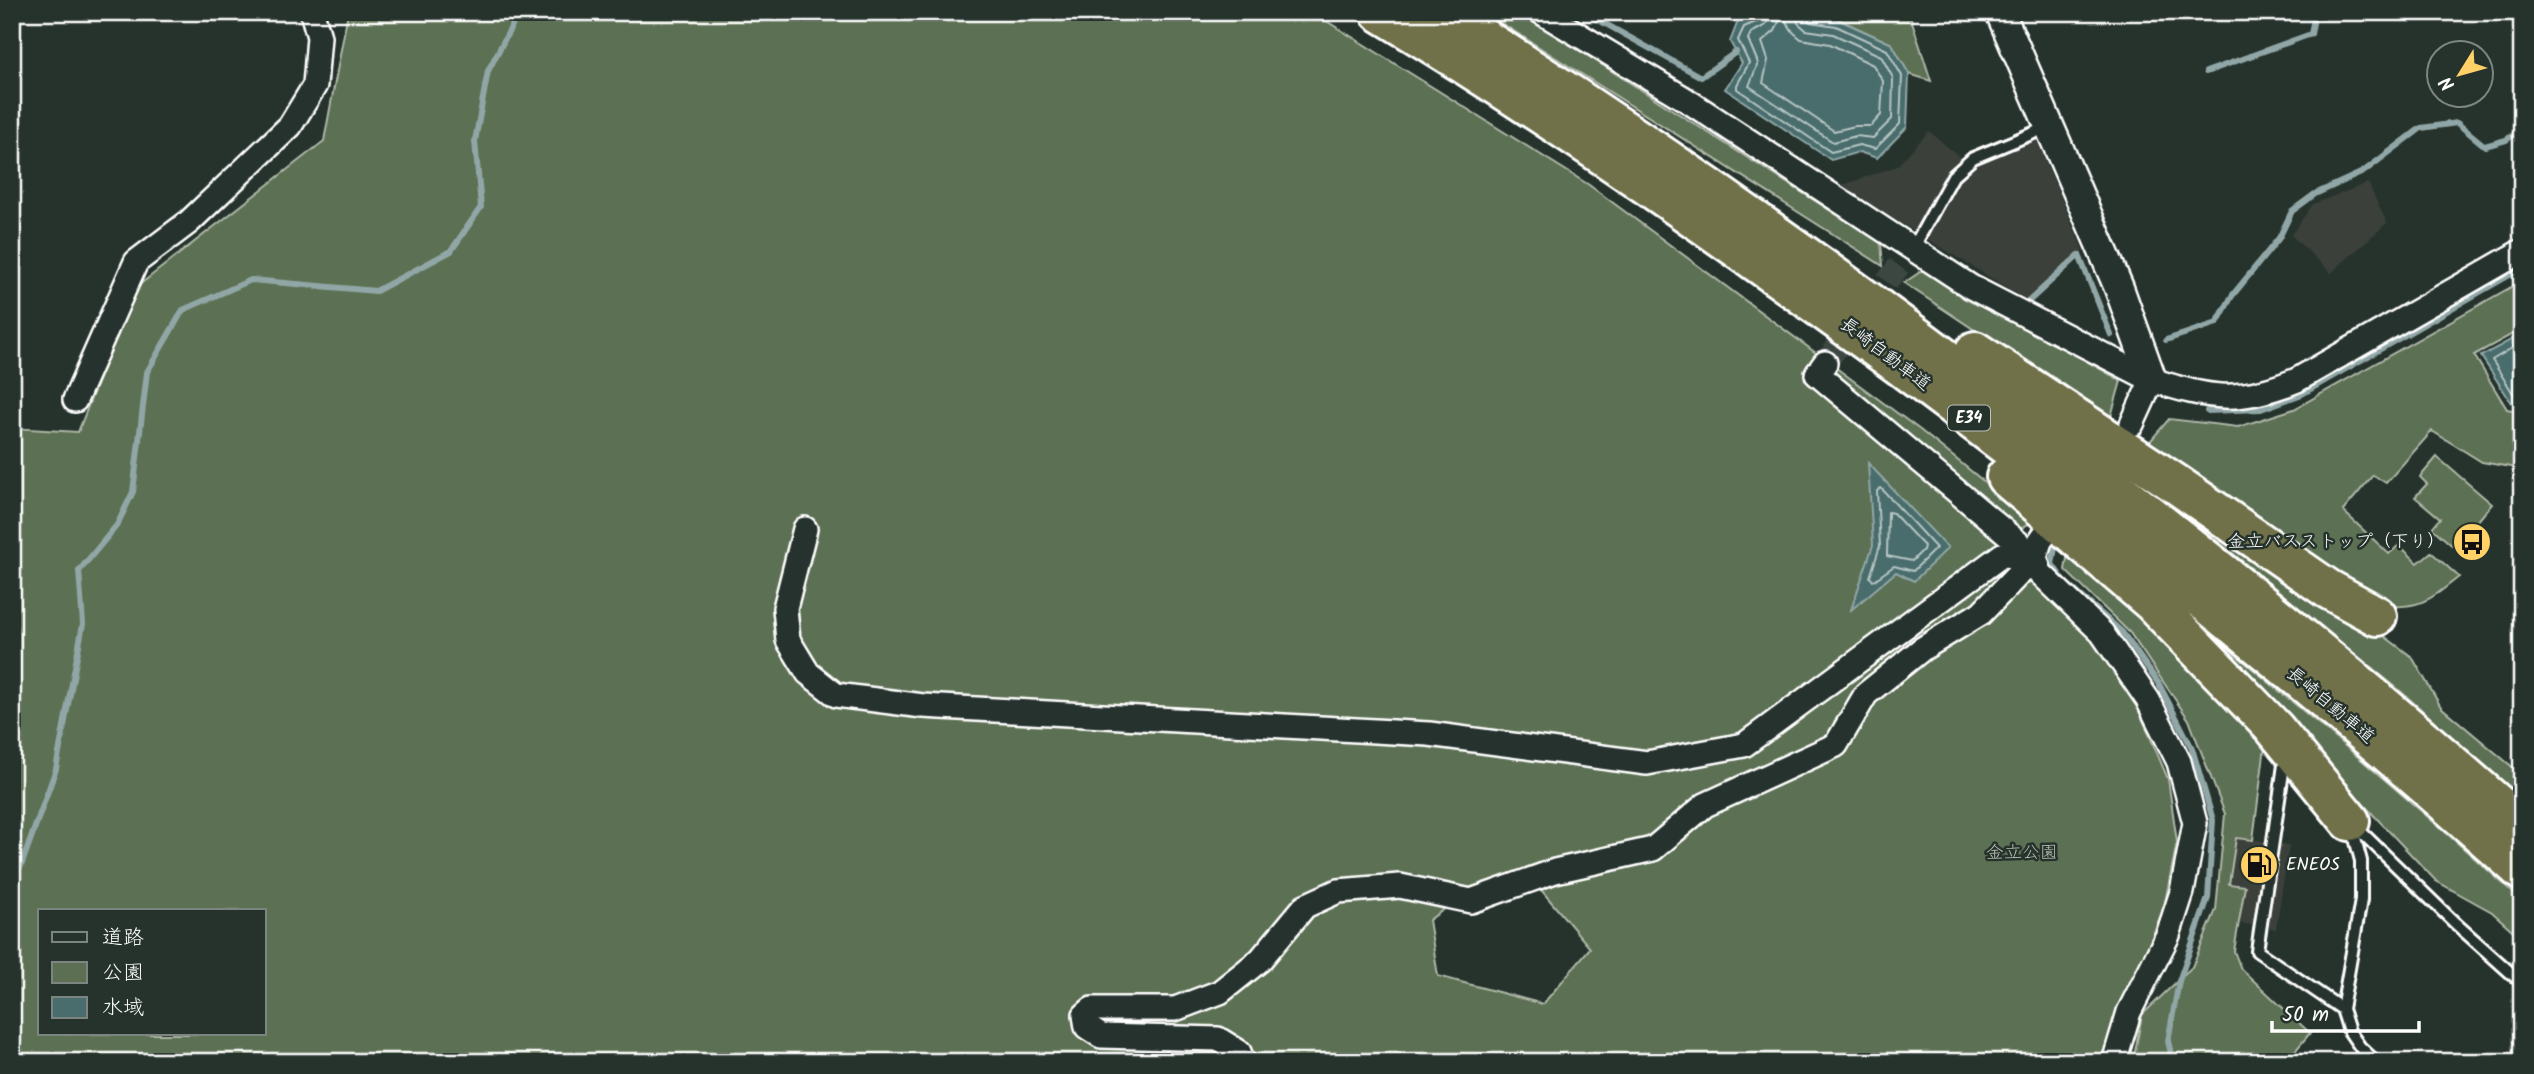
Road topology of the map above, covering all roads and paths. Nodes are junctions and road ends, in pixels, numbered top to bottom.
1 (312, 12) edge
2 (1380, 12) edge
3 (1441, 12) edge
4 (1541, 12) edge
5 (2000, 12) edge
6 (1536, 71) junction
7 (2048, 127) junction
8 (1732, 245) junction
9 (2522, 250) edge
10 (1905, 258) junction
11 (1825, 363) dead end
12 (2152, 380) junction
13 (75, 400) dead end
14 (2132, 424) dead end
15 (805, 528) dead end
16 (2048, 530) dead end
17 (2035, 557) junction
18 (2377, 616) dead end
19 (2287, 743) junction
20 (2350, 821) junction
21 (2522, 827) edge
22 (2522, 871) edge
23 (2522, 983) edge
24 (2342, 1009) junction
25 (1243, 1062) edge
26 (2113, 1062) edge
27 (2376, 1062) edge

1 - 13 street
2 - 8 highway, 長崎自動車道 / E34
3 - 6 highway, 長崎自動車道 / E34
4 - 10 street
5 - 7 street
6 - 18 highway
6 - 21 highway, 長崎自動車道 / E34
7 - 10 lane
7 - 12 street
8 - 19 highway
8 - 22 highway, 長崎自動車道 / E34
9 - 12 street
10 - 12 street
11 - 17 street
12 - 14 street
15 - 17 street
16 - 17 street
17 - 25 street
17 - 26 street
19 - 20 highway
19 - 24 lane
20 - 23 lane
20 - 24 lane
24 - 27 lane

